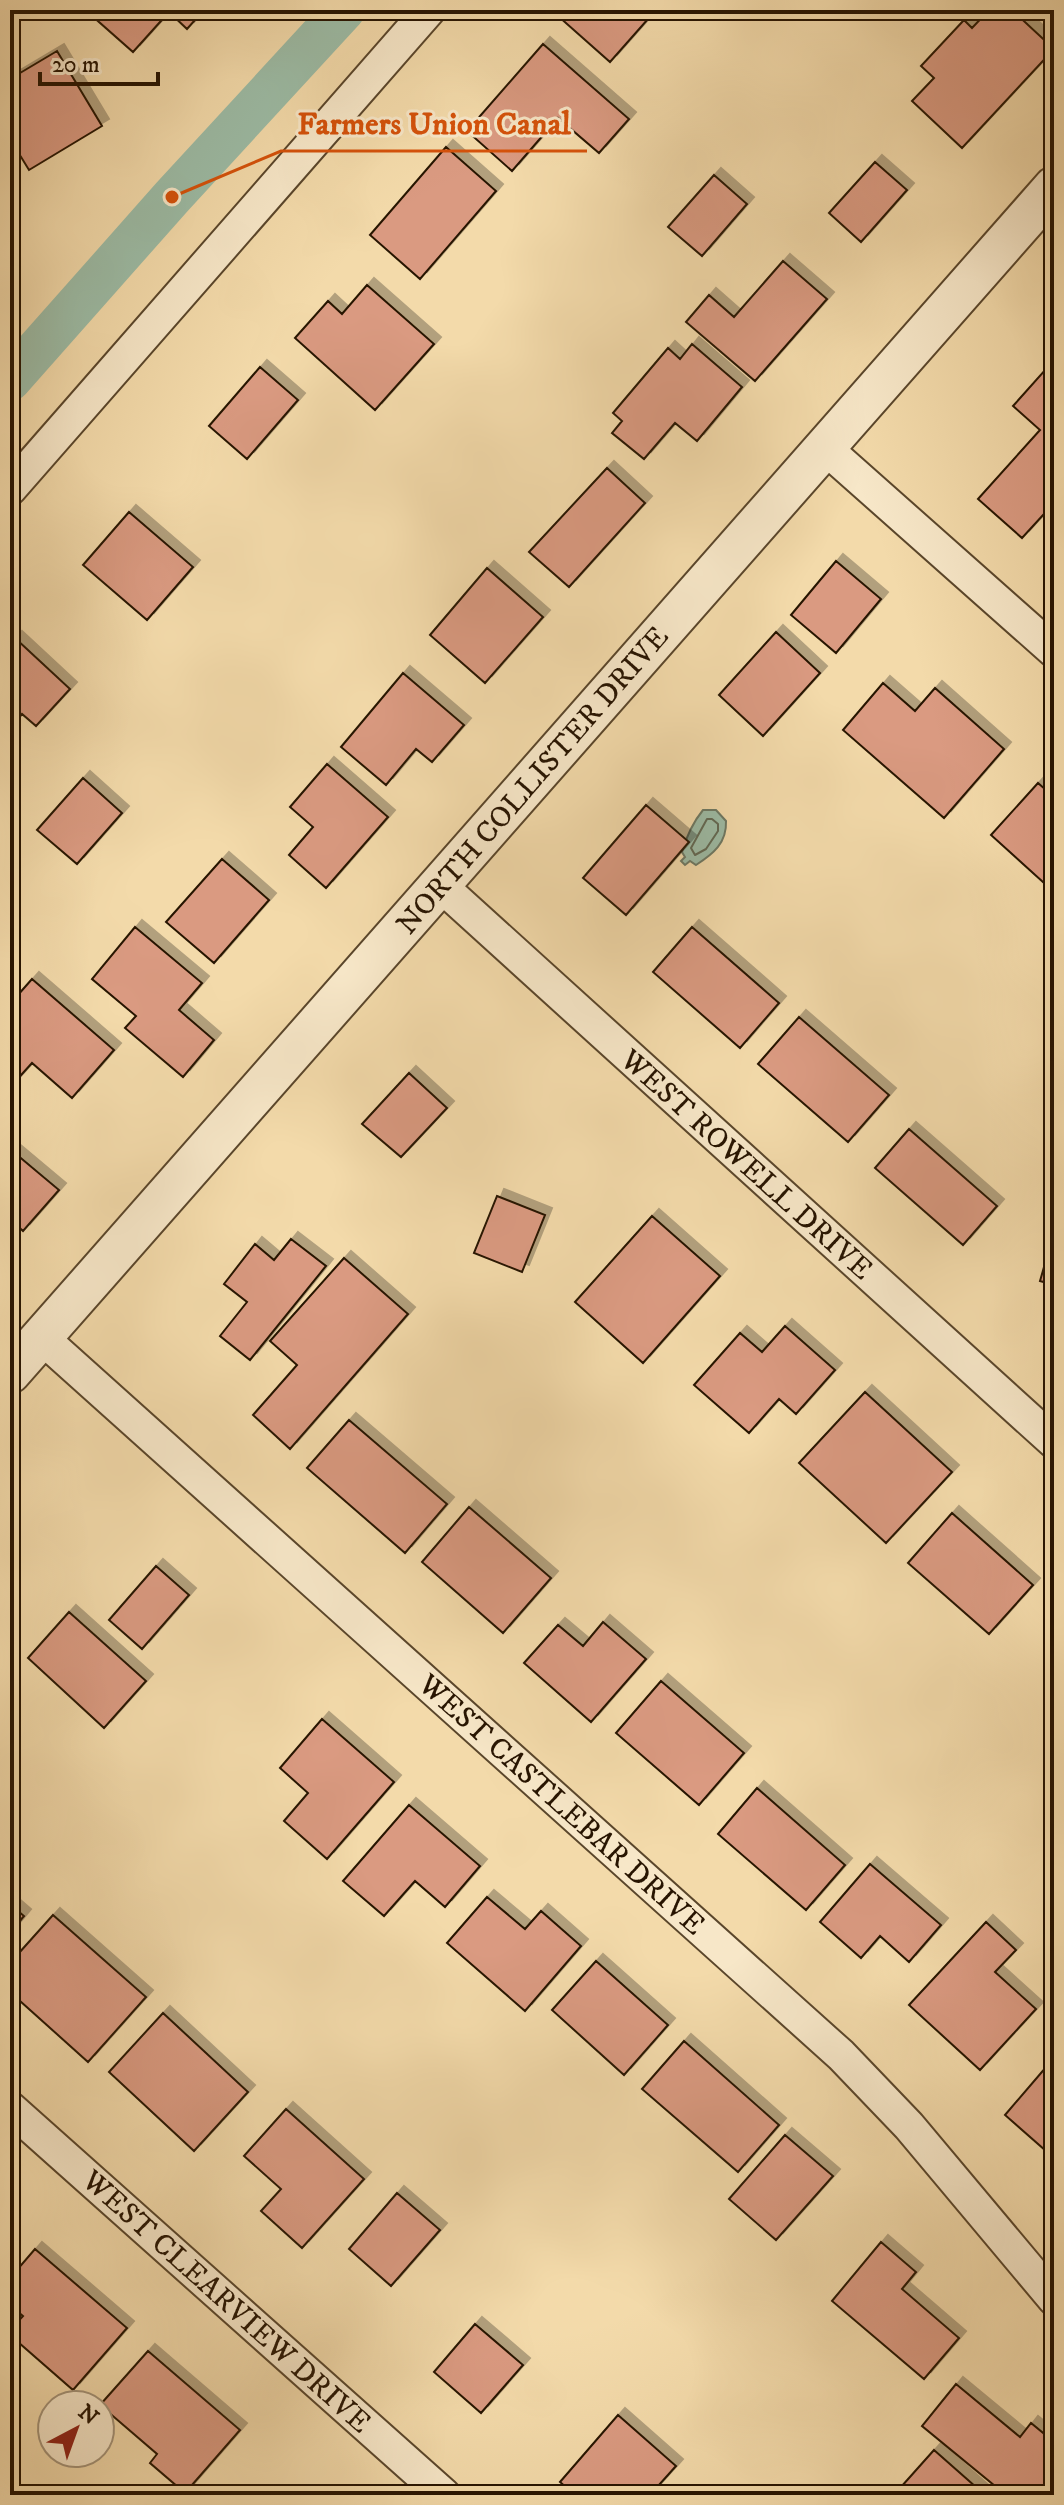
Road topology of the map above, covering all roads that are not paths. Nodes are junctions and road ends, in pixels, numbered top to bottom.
1 (429, 10) edge
2 (1054, 187) edge
3 (824, 447) junction
4 (10, 489) edge
5 (1054, 651) edge
6 (440, 885) junction
7 (41, 1337) junction
8 (10, 1373) edge
9 (1054, 1442) edge
10 (10, 2108) edge
11 (1054, 2299) edge
12 (444, 2495) edge

1 - 4 street
2 - 3 street, NORTH COLLISTER DRIVE
3 - 5 street
3 - 6 street, NORTH COLLISTER DRIVE
6 - 7 street, NORTH COLLISTER DRIVE
6 - 9 street, WEST ROWELL DRIVE
7 - 8 street, NORTH COLLISTER DRIVE
7 - 11 street, WEST CASTLEBAR DRIVE
10 - 12 street, WEST CLEARVIEW DRIVE

